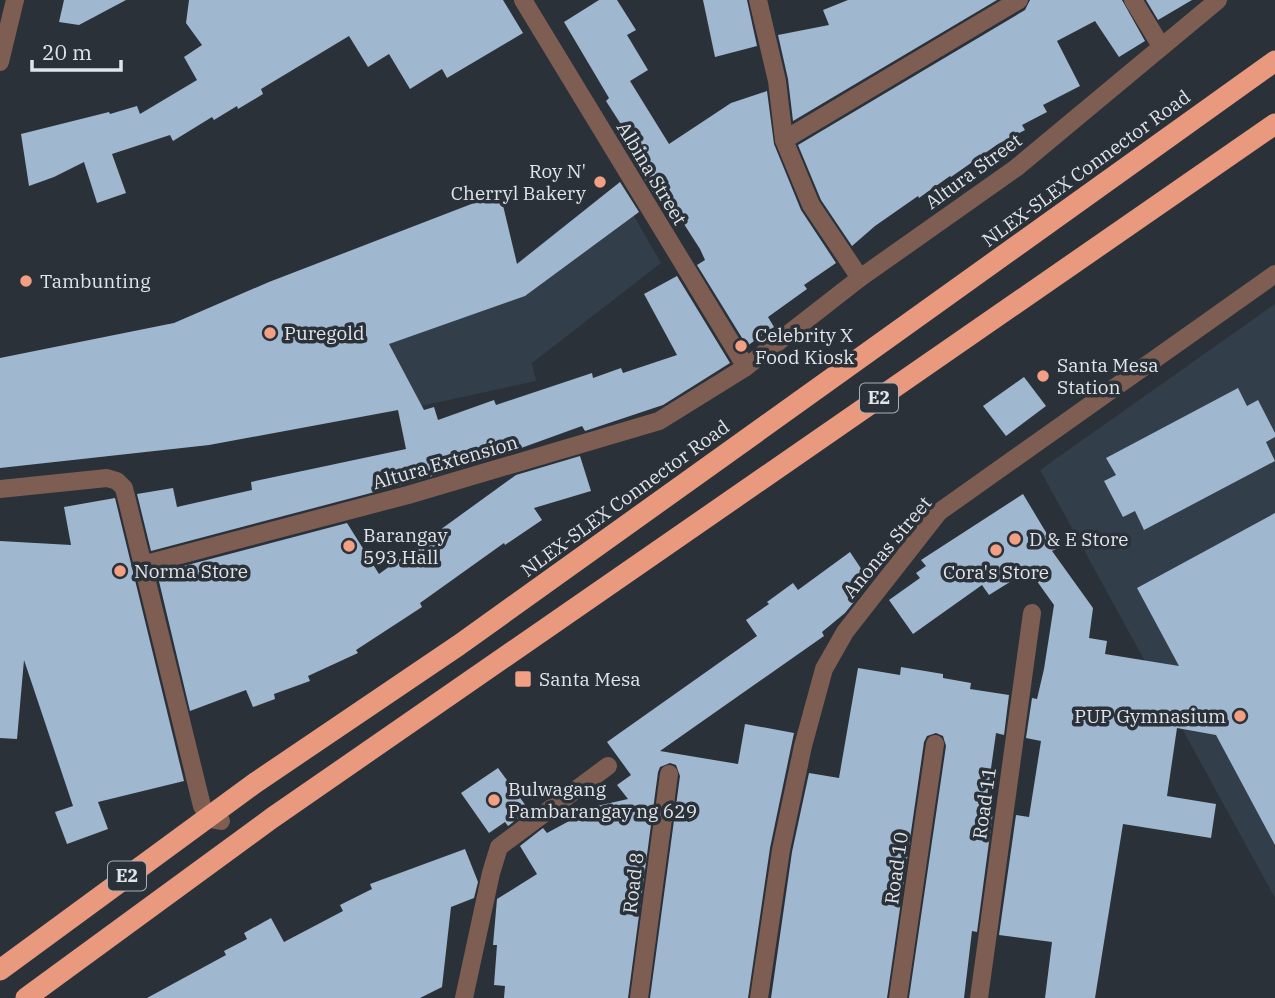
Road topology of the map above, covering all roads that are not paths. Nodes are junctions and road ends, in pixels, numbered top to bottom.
1 (15, 0) edge
2 (523, 0) edge
3 (758, 0) edge
4 (1019, 0) edge
5 (1133, 0) edge
6 (1218, 0) edge
7 (1161, 46) junction
8 (1275, 61) edge
9 (0, 62) edge
10 (1275, 124) edge
11 (784, 140) junction
12 (1275, 274) edge
13 (860, 278) junction
14 (746, 367) junction
15 (0, 489) edge
16 (142, 565) junction
17 (1032, 613) dead end
18 (935, 744) dead end
19 (608, 766) dead end
20 (668, 774) dead end
21 (221, 821) dead end
22 (0, 970) edge
23 (26, 998) edge
24 (464, 998) edge
25 (639, 998) edge
26 (759, 998) edge
27 (898, 998) edge
28 (979, 998) edge

1 - 9 street
2 - 14 street, Albina Street
3 - 11 street
4 - 11 street
5 - 7 street
6 - 7 street, Altura Street
7 - 13 street, Altura Street
8 - 22 highway, NLEX-SLEX Connector Road / E2
10 - 23 highway, E2
11 - 13 street
12 - 26 street, Anonas Street
13 - 14 street, Altura Street
14 - 16 street, Altura Extension
15 - 16 street
16 - 21 street
17 - 28 street, Road 11
18 - 27 street, Road 10
19 - 24 street
20 - 25 street, Road 8

